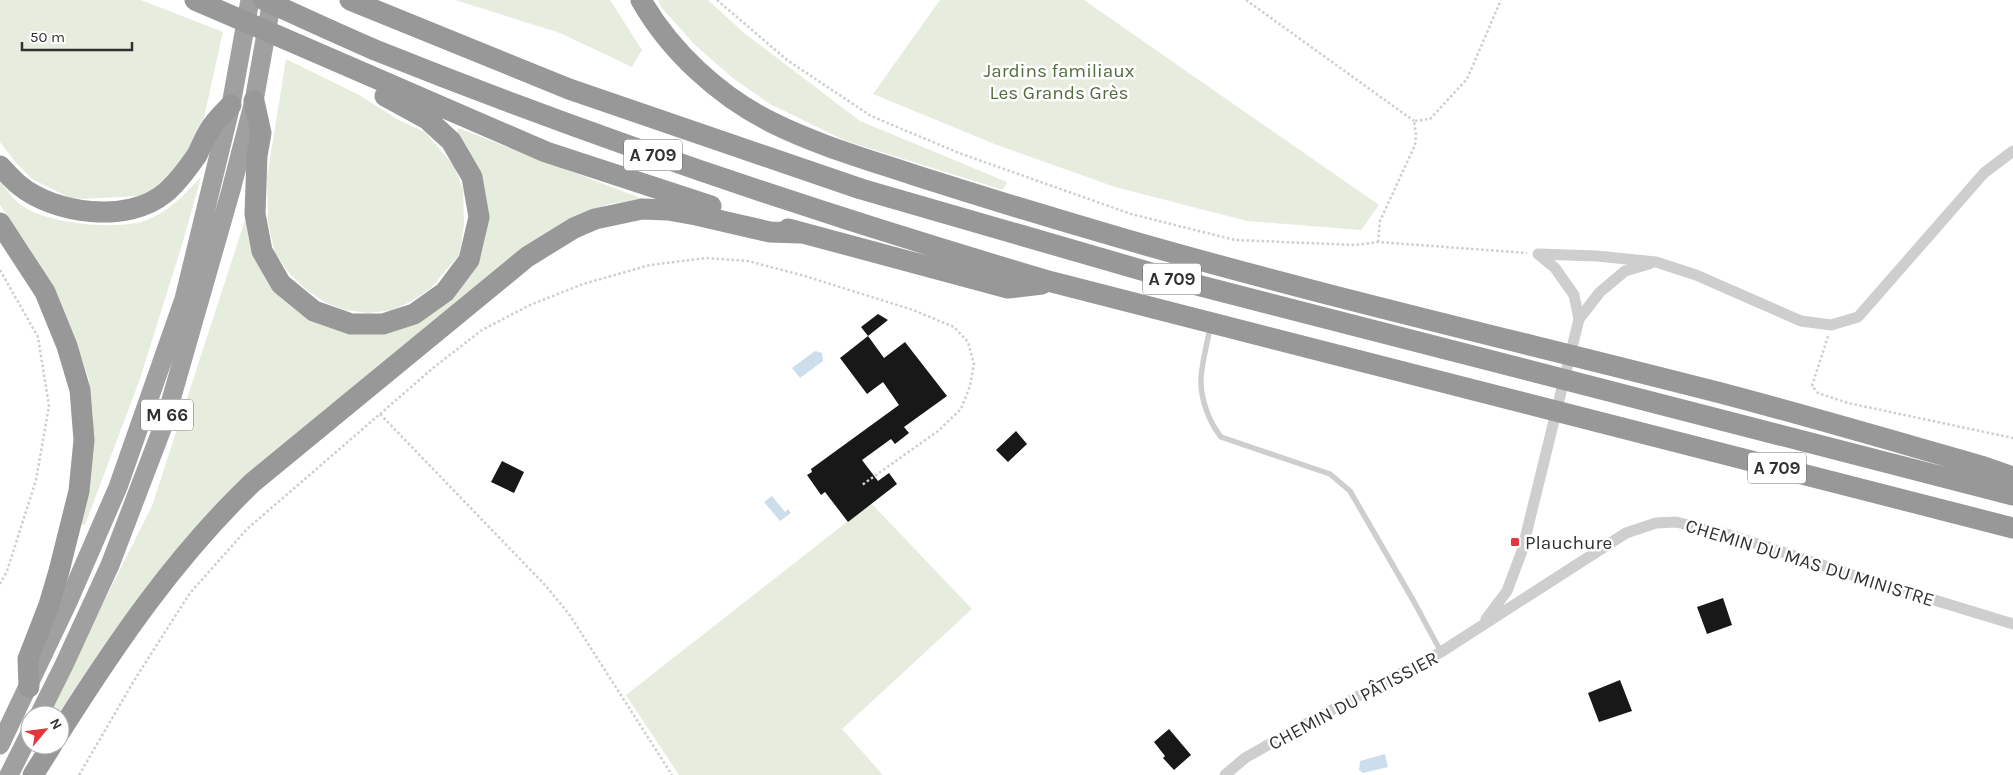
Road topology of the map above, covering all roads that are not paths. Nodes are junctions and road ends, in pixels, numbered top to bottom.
1 (195, 0) edge
2 (250, 0) edge
3 (264, 0) edge
4 (272, 0) edge
5 (350, 0) edge
6 (641, 0) edge
7 (334, 61) junction
8 (254, 101) junction
9 (231, 105) junction
10 (2013, 151) edge
11 (0, 166) edge
12 (0, 223) edge
13 (800, 233) junction
14 (1656, 262) junction
15 (1052, 282) junction
16 (1579, 319) junction
17 (1211, 323) junction
18 (2013, 477) edge
19 (2013, 495) edge
20 (2013, 528) edge
21 (2013, 624) edge
22 (1481, 625) junction
23 (1441, 652) junction
24 (29, 687) junction
25 (44, 705) edge
26 (70, 716) edge
27 (0, 745) edge
28 (20, 753) edge
29 (46, 755) edge
30 (9, 775) edge
31 (33, 775) edge
32 (1225, 775) edge

1 - 7 highway
2 - 9 highway, M 66
3 - 15 highway, A 709
4 - 8 highway, M 66
5 - 19 highway, A 709
6 - 18 highway
7 - 8 highway
7 - 13 highway
8 - 25 highway, M 66
9 - 11 highway
9 - 24 highway, M 66
10 - 14 street
12 - 24 highway
13 - 15 highway
13 - 26 highway
14 - 16 street
14 - 16 street
15 - 17 highway, A 709
16 - 22 street
17 - 20 highway, A 709
17 - 23 lane
21 - 22 street, CHEMIN DU MAS DU MINISTRE
22 - 23 street, CHEMIN DU PÂTISSIER
23 - 32 street, CHEMIN DU PÂTISSIER
24 - 27 highway, M 66
28 - 30 highway
29 - 31 highway

